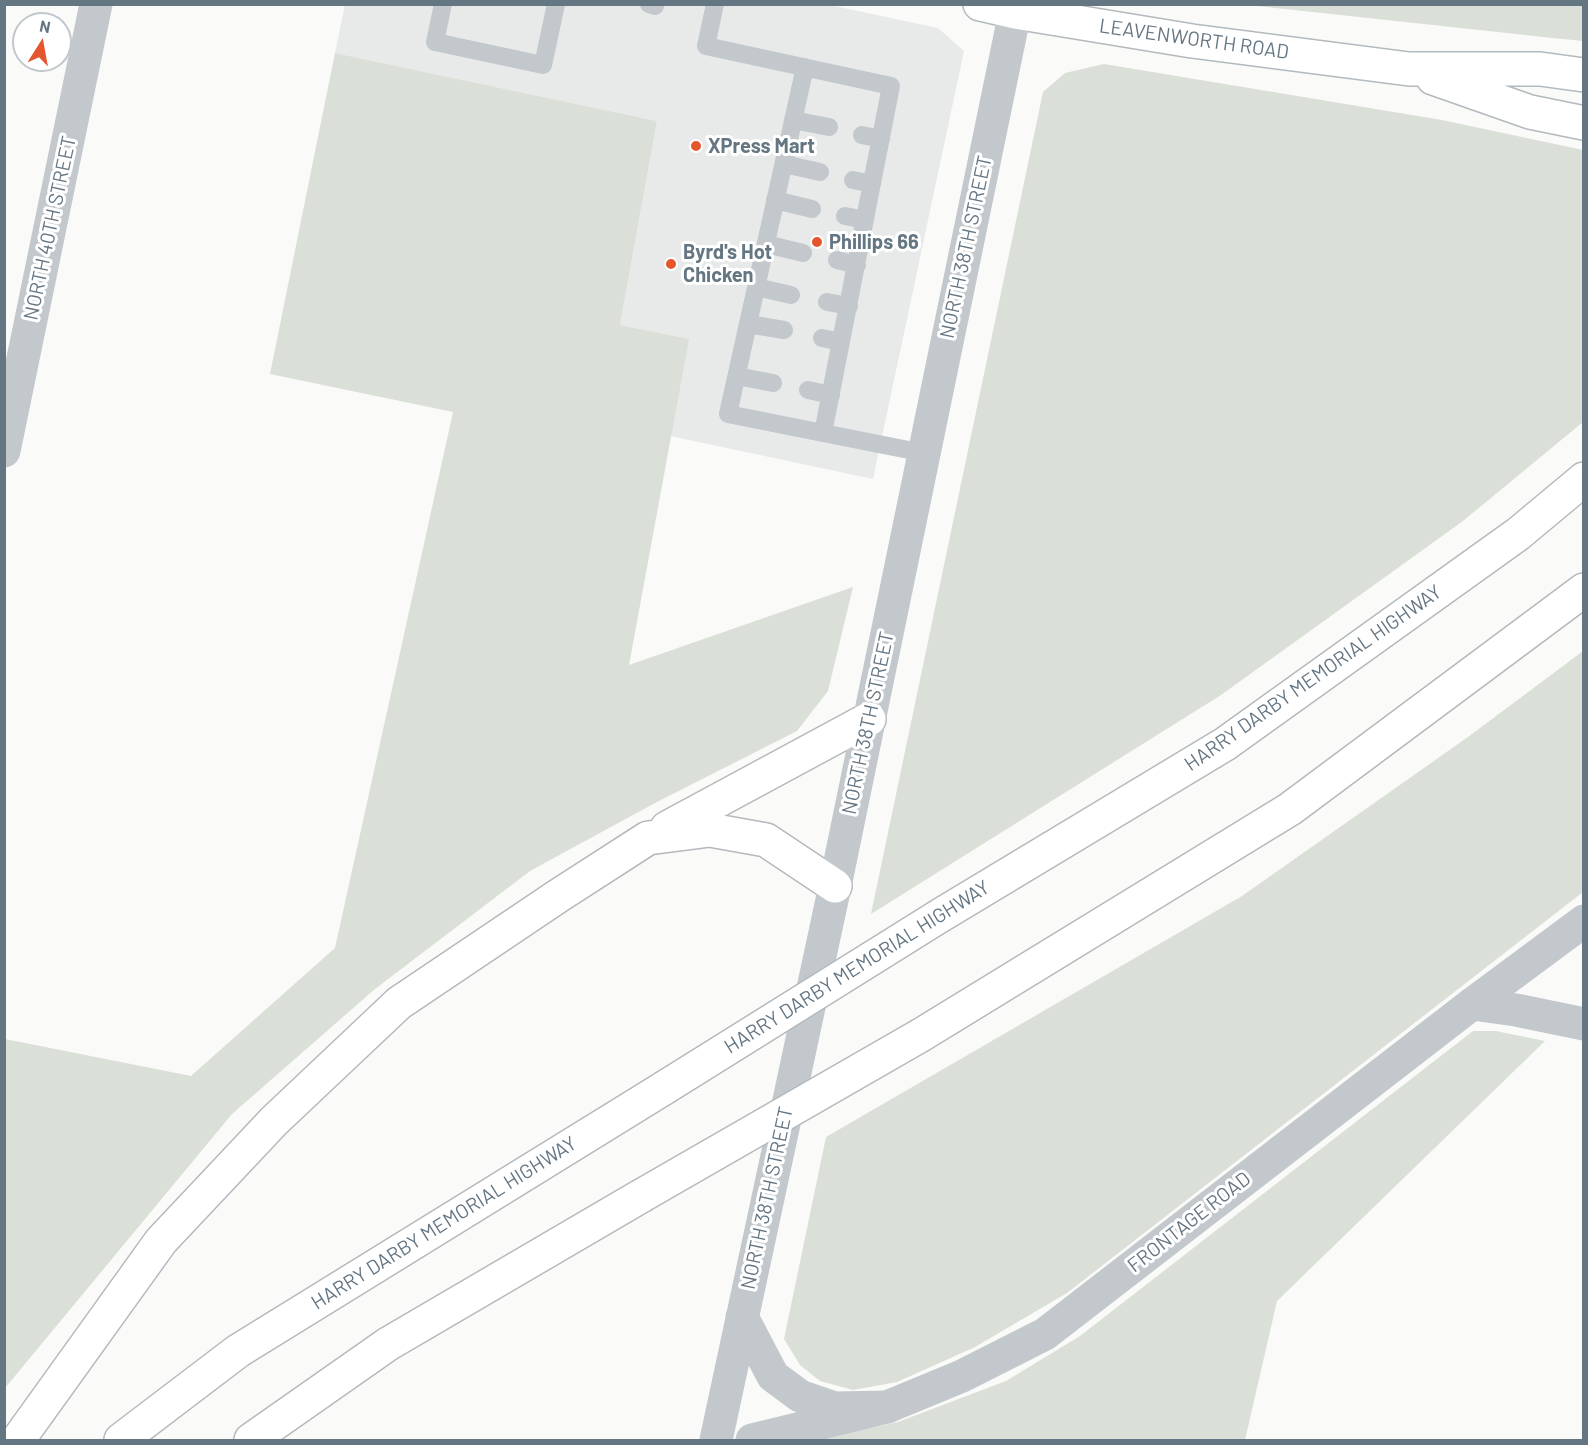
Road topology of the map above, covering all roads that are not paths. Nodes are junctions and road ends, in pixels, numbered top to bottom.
1 (96, 4) edge
2 (443, 4) edge
3 (556, 4) edge
4 (715, 4) edge
5 (980, 4) edge
6 (1016, 8) edge
7 (805, 67) junction
8 (1409, 69) junction
9 (1584, 75) edge
10 (793, 120) junction
11 (1584, 123) edge
12 (829, 128) dead end
13 (862, 135) dead end
14 (881, 139) junction
15 (783, 164) junction
16 (820, 172) dead end
17 (853, 180) dead end
18 (872, 184) junction
19 (775, 200) junction
20 (812, 209) dead end
21 (845, 216) dead end
22 (865, 220) junction
23 (766, 244) junction
24 (803, 253) dead end
25 (837, 260) dead end
26 (857, 265) junction
27 (756, 287) junction
28 (791, 295) dead end
29 (827, 302) dead end
30 (849, 306) junction
31 (748, 324) junction
32 (784, 330) dead end
33 (822, 338) dead end
34 (841, 342) junction
35 (737, 376) junction
36 (773, 383) dead end
37 (808, 390) dead end
38 (831, 395) junction
39 (824, 433) junction
40 (4, 451) edge
41 (924, 453) junction
42 (1584, 479) edge
43 (1584, 590) edge
44 (869, 719) junction
45 (648, 838) junction
46 (835, 886) junction
47 (1584, 921) edge
48 (1472, 1004) junction
49 (1584, 1024) edge
50 (742, 1317) junction
51 (887, 1407) junction
52 (18, 1440) edge
53 (121, 1440) edge
54 (251, 1440) edge
55 (716, 1440) edge
56 (752, 1440) edge

1 - 40 street, NORTH 40TH STREET
2 - 3 lane
4 - 7 lane
5 - 6 main road, LEAVENWORTH ROAD
6 - 8 main road, LEAVENWORTH ROAD
6 - 41 street, NORTH 38TH STREET
7 - 10 lane
7 - 14 lane
8 - 9 main road, LEAVENWORTH ROAD
8 - 11 main road, LEAVENWORTH ROAD
10 - 12 lane
10 - 15 lane
13 - 14 lane
14 - 18 lane
15 - 16 lane
15 - 19 lane
17 - 18 lane
18 - 22 lane
19 - 20 lane
19 - 23 lane
21 - 22 lane
22 - 26 lane
23 - 24 lane
23 - 27 lane
25 - 26 lane
26 - 30 lane
27 - 28 lane
27 - 31 lane
29 - 30 lane
30 - 34 lane
31 - 32 lane
31 - 35 lane
33 - 34 lane
34 - 38 lane
35 - 36 lane
35 - 39 lane
37 - 38 lane
38 - 39 lane
39 - 41 lane
41 - 44 street, NORTH 38TH STREET
42 - 53 main road, HARRY DARBY MEMORIAL HIGHWAY, bridge
43 - 54 main road, bridge
44 - 45 main road
44 - 46 street, NORTH 38TH STREET
45 - 46 main road
45 - 52 main road
46 - 50 street, NORTH 38TH STREET
47 - 48 street, FRONTAGE ROAD
48 - 49 street
48 - 51 street, FRONTAGE ROAD
50 - 51 street
50 - 55 street, NORTH 38TH STREET
51 - 56 street, FRONTAGE ROAD

